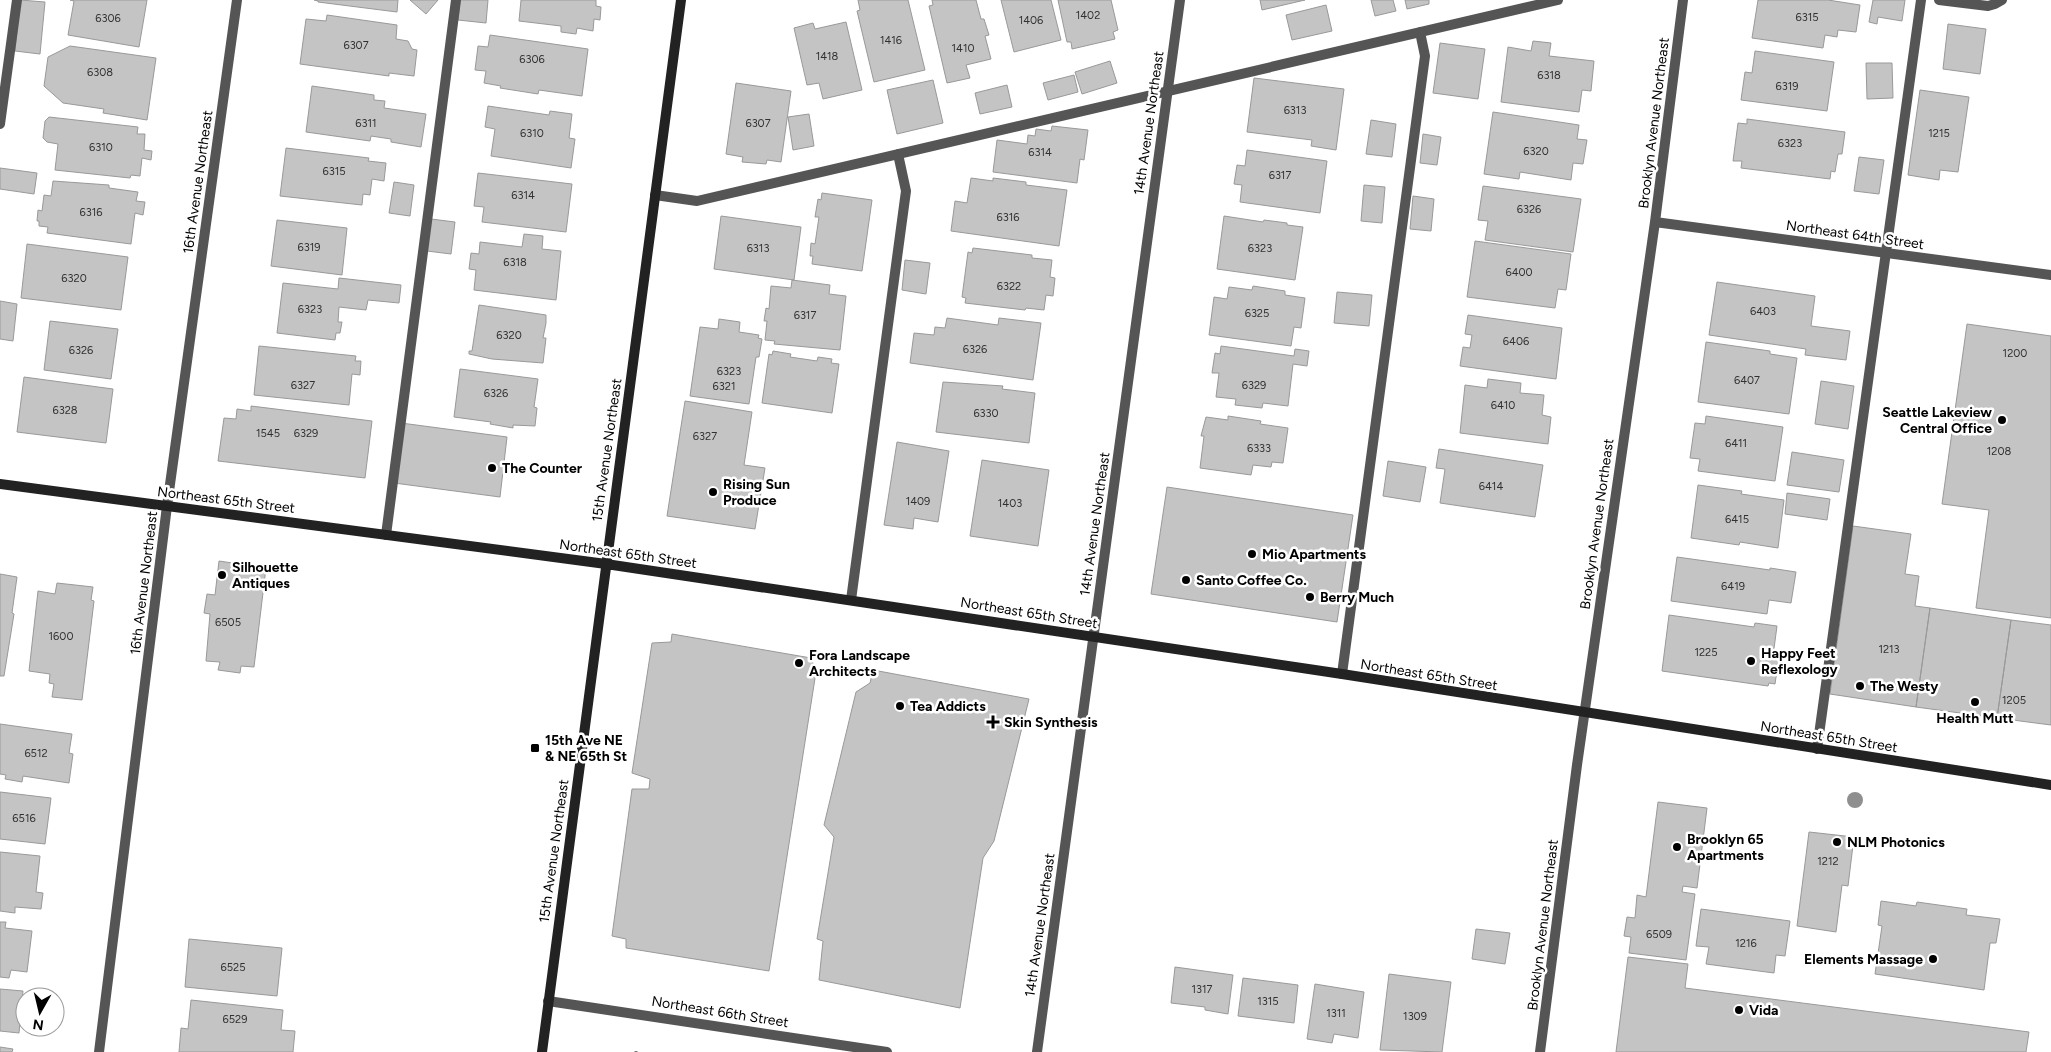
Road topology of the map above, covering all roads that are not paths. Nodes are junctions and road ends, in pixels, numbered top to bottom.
1 (17, 0) edge
2 (237, 0) edge
3 (456, 0) edge
4 (680, 0) edge
5 (1180, 0) edge
6 (1558, 0) edge
7 (1683, 0) edge
8 (1921, 0) edge
9 (1939, 0) edge
10 (2002, 0) edge
11 (1420, 32) junction
12 (1167, 92) junction
13 (0, 124) edge
14 (898, 154) junction
15 (655, 195) junction
16 (1655, 222) junction
17 (1886, 253) junction
18 (2051, 275) edge
19 (0, 484) edge
20 (167, 506) junction
21 (386, 534) junction
22 (606, 564) junction
23 (851, 600) junction
24 (1094, 637) junction
25 (1342, 674) junction
26 (1584, 713) junction
27 (1817, 749) junction
28 (2051, 785) edge
29 (548, 1001) junction
30 (99, 1052) edge
31 (542, 1052) edge
32 (887, 1052) edge
33 (1037, 1052) edge
34 (1540, 1052) edge

1 - 13 street
2 - 20 street, 16th Avenue Northeast
3 - 21 street
4 - 15 main road, 15th Avenue Northeast
5 - 12 street, 14th Avenue Northeast
6 - 11 street
7 - 16 street, Brooklyn Avenue Northeast
8 - 17 street
9 - 10 street
11 - 12 street
11 - 25 street
12 - 14 street
12 - 24 street, 14th Avenue Northeast
14 - 15 street
14 - 23 street
15 - 22 main road, 15th Avenue Northeast
16 - 17 street, Northeast 64th Street
16 - 26 street, Brooklyn Avenue Northeast
17 - 18 street, Northeast 64th Street
17 - 27 street
19 - 20 main road, Northeast 65th Street
20 - 21 main road, Northeast 65th Street
20 - 30 street, 16th Avenue Northeast
21 - 22 main road, Northeast 65th Street
22 - 23 main road, Northeast 65th Street
22 - 29 main road, 15th Avenue Northeast
23 - 24 main road, Northeast 65th Street
24 - 25 main road, Northeast 65th Street
24 - 33 street, 14th Avenue Northeast
25 - 26 main road, Northeast 65th Street
26 - 27 main road, Northeast 65th Street
26 - 34 street, Brooklyn Avenue Northeast
27 - 28 main road, Northeast 65th Street
29 - 31 main road, 15th Avenue Northeast
29 - 32 street, Northeast 66th Street

